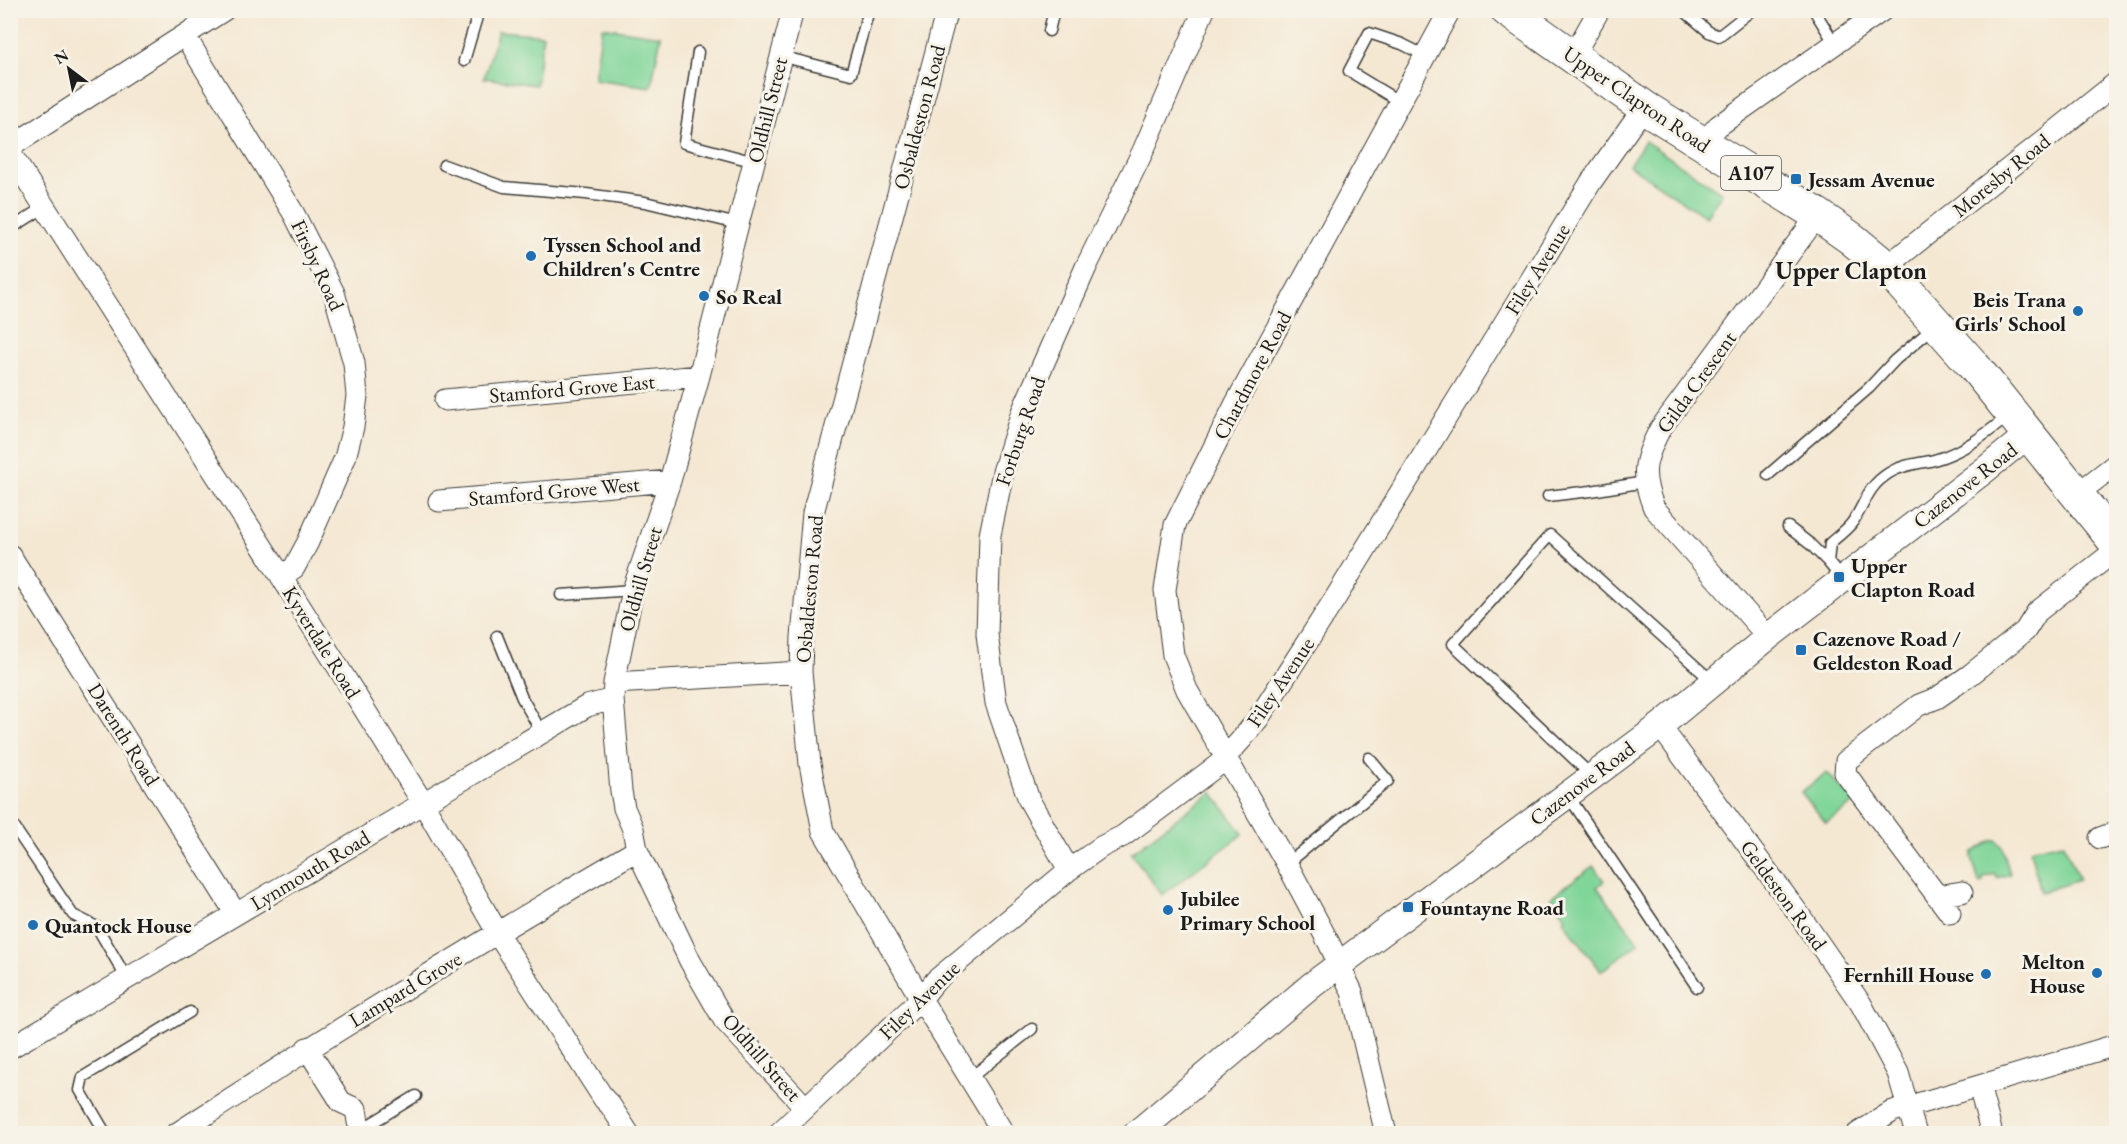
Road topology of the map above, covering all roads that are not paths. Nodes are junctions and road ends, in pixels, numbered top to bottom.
1 (224, 10) edge
2 (479, 10) edge
3 (793, 10) edge
4 (869, 10) edge
5 (947, 10) edge
6 (1054, 10) edge
7 (1204, 10) edge
8 (1450, 10) edge
9 (1507, 10) edge
10 (1599, 10) edge
11 (1690, 10) edge
12 (1752, 10) edge
13 (1814, 10) edge
14 (1882, 10) edge
15 (1049, 31) dead end
16 (185, 36) junction
17 (1835, 44) junction
18 (698, 52) dead end
19 (1424, 55) junction
20 (780, 56) junction
21 (1573, 56) junction
22 (464, 61) dead end
23 (2116, 83) edge
24 (1400, 102) junction
25 (1644, 107) junction
26 (1703, 144) junction
27 (10, 147) edge
28 (10, 153) edge
29 (755, 162) junction
30 (444, 165) dead end
31 (45, 207) junction
32 (1818, 215) junction
33 (738, 224) junction
34 (10, 229) edge
35 (1886, 267) junction
36 (1936, 325) junction
37 (699, 376) junction
38 (445, 400) dead end
39 (2021, 424) junction
40 (2116, 464) edge
41 (1768, 475) dead end
42 (670, 481) junction
43 (1645, 482) junction
44 (2077, 494) junction
45 (1548, 496) dead end
46 (439, 501) dead end
47 (1788, 527) dead end
48 (2116, 543) edge
49 (2116, 550) edge
50 (10, 555) edge
51 (1836, 571) junction
52 (281, 576) junction
53 (633, 590) junction
54 (561, 595) dead end
55 (497, 636) dead end
56 (1768, 637) junction
57 (801, 672) junction
58 (1713, 682) junction
59 (613, 691) junction
60 (1660, 726) junction
61 (542, 733) junction
62 (1225, 758) junction
63 (1369, 758) dead end
64 (1592, 776) junction
65 (1567, 794) junction
66 (423, 803) junction
67 (10, 821) edge
68 (637, 850) junction
69 (1287, 864) junction
70 (1069, 870) junction
71 (1962, 892) dead end
72 (1936, 896) junction
73 (236, 914) junction
74 (1950, 914) dead end
75 (497, 932) junction
76 (1339, 964) junction
77 (128, 978) junction
78 (1697, 987) dead end
79 (921, 999) junction
80 (190, 1012) dead end
81 (1032, 1029) dead end
82 (2116, 1046) edge
83 (10, 1048) edge
84 (307, 1048) junction
85 (969, 1078) junction
86 (1978, 1086) junction
87 (416, 1096) dead end
88 (1908, 1106) junction
89 (805, 1107) junction
90 (364, 1131) edge
91 (106, 1134) edge
92 (176, 1134) edge
93 (629, 1134) edge
94 (778, 1134) edge
95 (1004, 1134) edge
96 (1136, 1134) edge
97 (1386, 1134) edge
98 (1857, 1134) edge
99 (1916, 1134) edge
100 (1992, 1134) edge

1 - 16 street
2 - 22 lane
3 - 20 street, Oldhill Street
4 - 20 lane
5 - 57 street, Osbaldeston Road
6 - 15 lane
7 - 70 street, Forburg Road
8 - 19 street, Chardmore Road
9 - 21 highway, Upper Clapton Road / A107
10 - 21 street
11 - 12 lane
13 - 17 lane
14 - 17 street
16 - 27 street
16 - 52 street, Firsby Road
17 - 26 street
18 - 29 lane
19 - 24 street, Chardmore Road
19 - 24 lane
20 - 29 street, Oldhill Street
21 - 25 highway, Upper Clapton Road / A107
23 - 35 street, Moresby Road
24 - 62 street, Chardmore Road
25 - 26 highway, Upper Clapton Road / A107
25 - 62 street, Filey Avenue
26 - 32 highway, Upper Clapton Road / A107
28 - 31 street, Kyverdale Road
29 - 33 street, Oldhill Street
30 - 33 lane
31 - 34 lane
31 - 52 street, Kyverdale Road
32 - 35 highway, Upper Clapton Road / A107
32 - 43 street, Gilda Crescent
33 - 37 street, Oldhill Street
35 - 36 highway, Upper Clapton Road / A107
36 - 39 highway, Upper Clapton Road / A107
36 - 41 lane
37 - 38 street, Stamford Grove East
37 - 42 street, Oldhill Street
39 - 44 highway, Upper Clapton Road / A107
39 - 51 street, Cazenove Road
39 - 51 lane
40 - 44 street
42 - 46 street, Stamford Grove West
42 - 53 street, Oldhill Street
43 - 45 lane
43 - 56 street, Gilda Crescent
44 - 48 highway, Upper Clapton Road / A107
47 - 51 lane
49 - 72 street
50 - 73 street, Darenth Road
51 - 56 street, Cazenove Road
52 - 66 street, Kyverdale Road
53 - 54 lane
53 - 59 street, Oldhill Street
55 - 61 lane
56 - 58 street, Cazenove Road
57 - 59 street, Lynmouth Road
57 - 79 street, Osbaldeston Road
58 - 60 street, Cazenove Road
58 - 64 lane
59 - 61 street, Lynmouth Road
59 - 68 street, Oldhill Street
60 - 64 street, Cazenove Road
60 - 88 street, Geldeston Road
61 - 66 street, Lynmouth Road
62 - 69 street
62 - 70 street, Filey Avenue
63 - 69 lane
64 - 65 street, Cazenove Road
65 - 76 street, Cazenove Road
65 - 78 lane
66 - 73 street, Lynmouth Road
66 - 75 street, Kyverdale Road
67 - 77 lane
68 - 75 street, Lampard Grove
68 - 89 street, Oldhill Street
69 - 76 street
70 - 79 street, Filey Avenue
71 - 72 street
72 - 74 street
73 - 77 street, Lynmouth Road
75 - 84 street, Lampard Grove
75 - 93 street, Kyverdale Road
76 - 96 street, Cazenove Road
76 - 97 street
77 - 83 street, Lynmouth Road
79 - 85 street, Osbaldeston Road
79 - 89 street, Filey Avenue
80 - 91 lane
81 - 85 lane
82 - 86 street
84 - 90 street
84 - 92 street, Lampard Grove
85 - 95 street, Osbaldeston Road
86 - 88 street
86 - 100 street
87 - 90 lane
88 - 98 street
88 - 99 street, Geldeston Road
89 - 94 street, Filey Avenue

